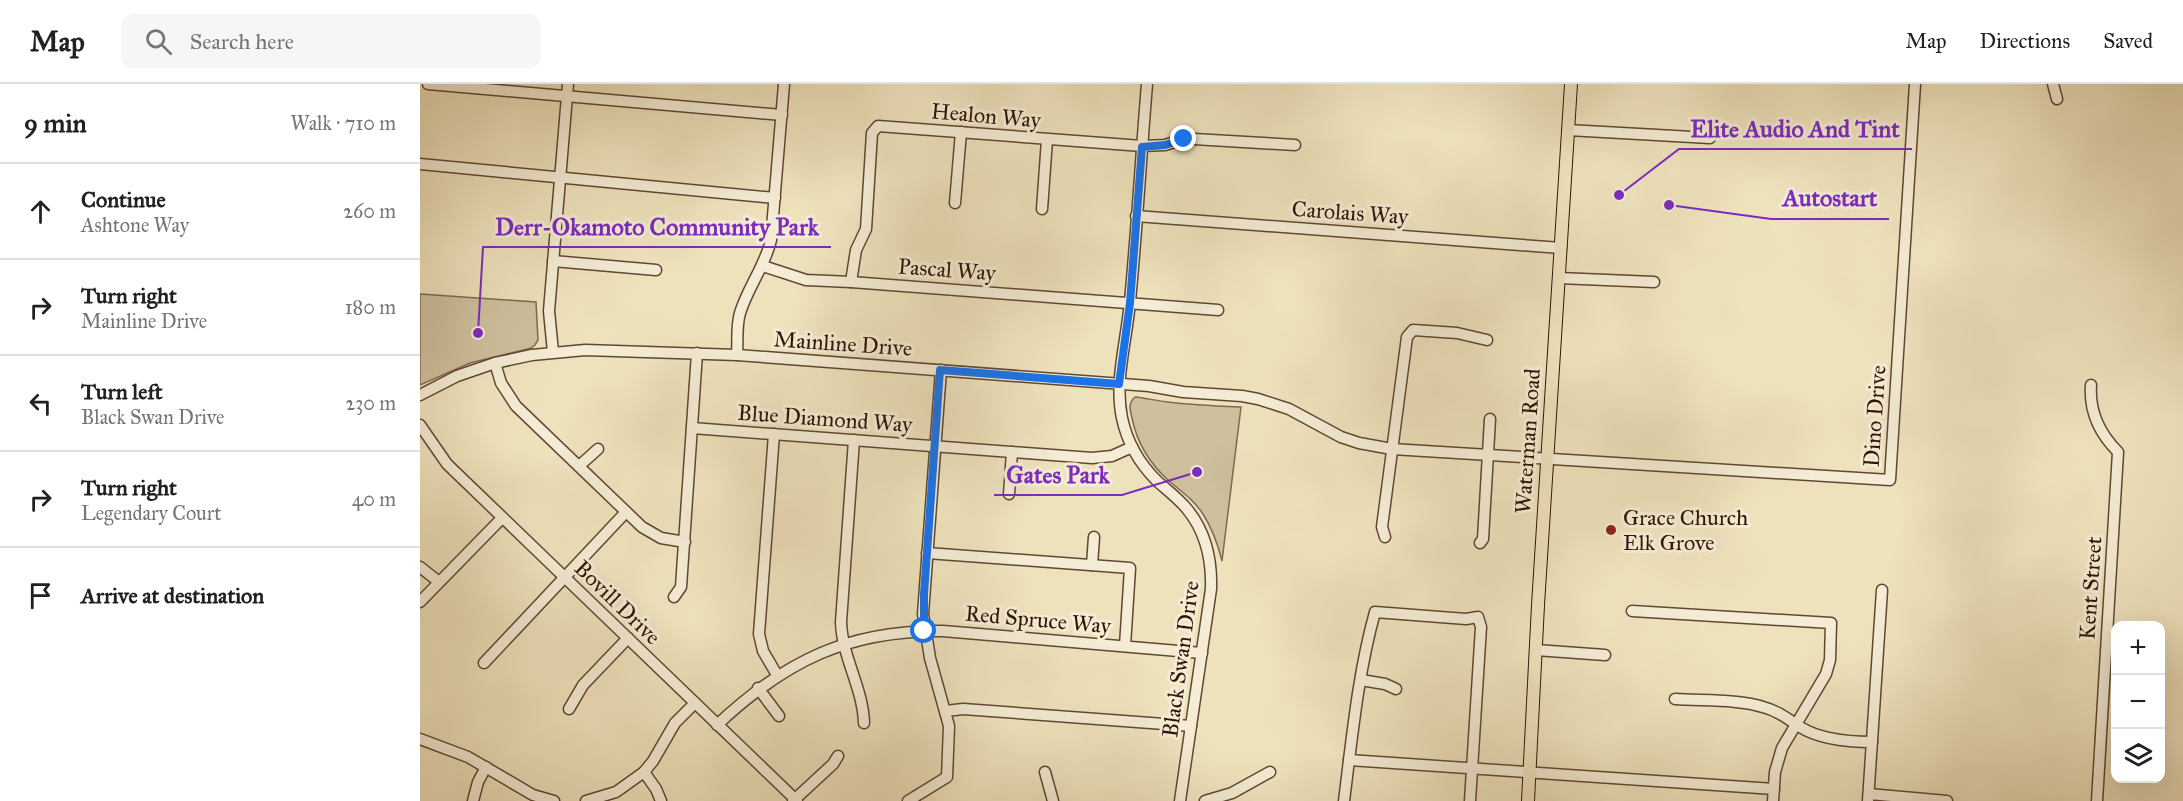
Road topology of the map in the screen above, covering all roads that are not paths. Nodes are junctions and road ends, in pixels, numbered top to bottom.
1 (428, 84) edge
2 (568, 84) edge
3 (784, 84) edge
4 (1147, 84) edge
5 (1571, 84) edge
6 (1915, 84) edge
7 (2053, 84) edge
8 (567, 96) junction
9 (2056, 99) dead end
10 (782, 115) junction
11 (1568, 130) junction
12 (961, 132) junction
13 (1710, 138) dead end
14 (1047, 140) junction
15 (1295, 145) dead end
16 (1142, 147) junction
17 (420, 164) edge
18 (560, 177) junction
19 (775, 198) junction
20 (955, 203) dead end
21 (1042, 209) dead end
22 (1136, 216) junction
23 (1561, 248) junction
24 (553, 261) junction
25 (763, 266) junction
26 (656, 270) dead end
27 (1559, 278) junction
28 (851, 282) junction
29 (1654, 282) dead end
30 (1130, 303) junction
31 (1218, 310) dead end
32 (1486, 339) dead end
33 (553, 352) junction
34 (697, 353) junction
35 (737, 355) junction
36 (495, 363) junction
37 (940, 370) junction
38 (1119, 384) junction
39 (2091, 385) dead end
40 (420, 395) edge
41 (1490, 419) dead end
42 (420, 425) edge
43 (692, 428) junction
44 (774, 434) junction
45 (854, 440) junction
46 (935, 446) junction
47 (1132, 447) junction
48 (598, 449) dead end
49 (1392, 449) junction
50 (1012, 452) junction
51 (1488, 454) junction
52 (1547, 458) junction
53 (579, 466) junction
54 (1009, 494) dead end
55 (626, 512) junction
56 (502, 518) junction
57 (1094, 537) dead end
58 (1385, 537) dead end
59 (684, 542) junction
60 (1480, 543) dead end
61 (927, 553) junction
62 (1092, 566) junction
63 (420, 567) edge
64 (565, 578) junction
65 (439, 582) junction
66 (1882, 590) dead end
67 (674, 597) dead end
68 (420, 602) edge
69 (1632, 611) dead end
70 (924, 631) junction
71 (627, 638) junction
72 (844, 644) junction
73 (1125, 646) junction
74 (1536, 650) junction
75 (1202, 653) junction
76 (1605, 655) dead end
77 (484, 663) dead end
78 (777, 675) junction
79 (1361, 680) junction
80 (758, 688) junction
81 (1396, 689) dead end
82 (1675, 699) dead end
83 (694, 703) junction
84 (569, 709) dead end
85 (946, 711) junction
86 (779, 716) dead end
87 (864, 723) dead end
88 (1796, 724) junction
89 (717, 725) junction
90 (1191, 726) junction
91 (420, 739) edge
92 (1872, 742) junction
93 (838, 756) dead end
94 (1349, 760) junction
95 (486, 767) junction
96 (1473, 769) junction
97 (644, 772) junction
98 (1045, 772) dead end
99 (1270, 772) dead end
100 (1529, 773) junction
101 (1774, 789) junction
102 (1869, 798) edge
103 (795, 800) edge
104 (472, 801) edge
105 (554, 801) edge
106 (586, 801) edge
107 (661, 801) edge
108 (908, 801) edge
109 (1053, 801) edge
110 (1180, 801) edge
111 (1205, 801) edge
112 (1344, 801) edge
113 (1470, 801) edge
114 (1528, 801) edge
115 (1773, 801) edge
116 (1947, 801) edge
117 (2097, 801) edge

1 - 8 street
2 - 8 street
3 - 10 street
4 - 16 street, Black Swan Drive
5 - 11 main road, Waterman Road
6 - 52 street, Dino Drive
7 - 9 street
8 - 10 street
8 - 18 street
10 - 19 street
11 - 13 street
11 - 23 main road, Waterman Road
12 - 14 street, Healon Way
12 - 20 street
12 - 28 street, Healon Way
14 - 16 street, Healon Way
14 - 21 street
15 - 16 street, Healon Way
16 - 22 street, Black Swan Drive
17 - 18 street
18 - 19 street
18 - 24 street
19 - 25 street
22 - 23 street, Carolais Way
22 - 30 street, Black Swan Drive
23 - 27 main road, Waterman Road
24 - 26 street
24 - 33 street
25 - 28 street, Pascal Way
25 - 35 street
27 - 29 street
27 - 52 main road, Waterman Road
28 - 30 street, Pascal Way
30 - 31 street, Pascal Way
30 - 38 street, Black Swan Drive
32 - 49 street
33 - 34 street, Mainline Drive
33 - 36 street, Mainline Drive
34 - 35 street, Mainline Drive
34 - 43 street
35 - 37 street, Mainline Drive
36 - 40 street, Mainline Drive
36 - 53 street
37 - 38 street, Mainline Drive
37 - 46 street
38 - 47 street, Black Swan Drive
38 - 49 street, Mainline Drive
39 - 117 street, Kent Street
41 - 51 street
42 - 56 street, Bovill Drive
43 - 44 street, Blue Diamond Way
43 - 59 street
44 - 45 street, Blue Diamond Way
44 - 78 street
45 - 46 street, Blue Diamond Way
45 - 72 street
46 - 50 street, Blue Diamond Way
46 - 61 street
47 - 50 street, Blue Diamond Way
47 - 75 street, Black Swan Drive
48 - 53 street
49 - 51 street, Mainline Drive
49 - 58 street
50 - 54 street
51 - 52 street, Mainline Drive
51 - 60 street
52 - 74 main road, Waterman Road
53 - 55 street
55 - 59 street
55 - 64 street
56 - 64 street, Bovill Drive
56 - 65 street
57 - 62 street
59 - 67 street
61 - 62 street
61 - 70 street
62 - 73 street
63 - 65 street
64 - 71 street, Bovill Drive
64 - 77 street
65 - 68 street
66 - 92 street
69 - 88 street
70 - 72 street, Red Spruce Way
70 - 73 street, Red Spruce Way
70 - 85 street
71 - 83 street, Bovill Drive
71 - 84 street
72 - 78 street, Red Spruce Way
72 - 87 street
73 - 75 street, Red Spruce Way
74 - 76 street
74 - 100 main road, Waterman Road
75 - 90 street, Black Swan Drive
78 - 80 street, Red Spruce Way
79 - 81 street
79 - 94 street
79 - 96 street
80 - 86 street
80 - 89 street, Red Spruce Way
82 - 88 street
83 - 89 street, Bovill Drive
83 - 97 street
85 - 90 street
85 - 108 street
88 - 92 street
88 - 101 street
89 - 103 street, Bovill Drive
90 - 110 street, Black Swan Drive
91 - 95 street
92 - 102 street
93 - 103 street
94 - 96 street
94 - 112 street
95 - 104 street
95 - 105 street
96 - 100 street
96 - 113 street
97 - 106 street
97 - 107 street
98 - 109 street
99 - 111 street
100 - 101 street
100 - 114 main road, Waterman Road
101 - 115 street
102 - 116 street

